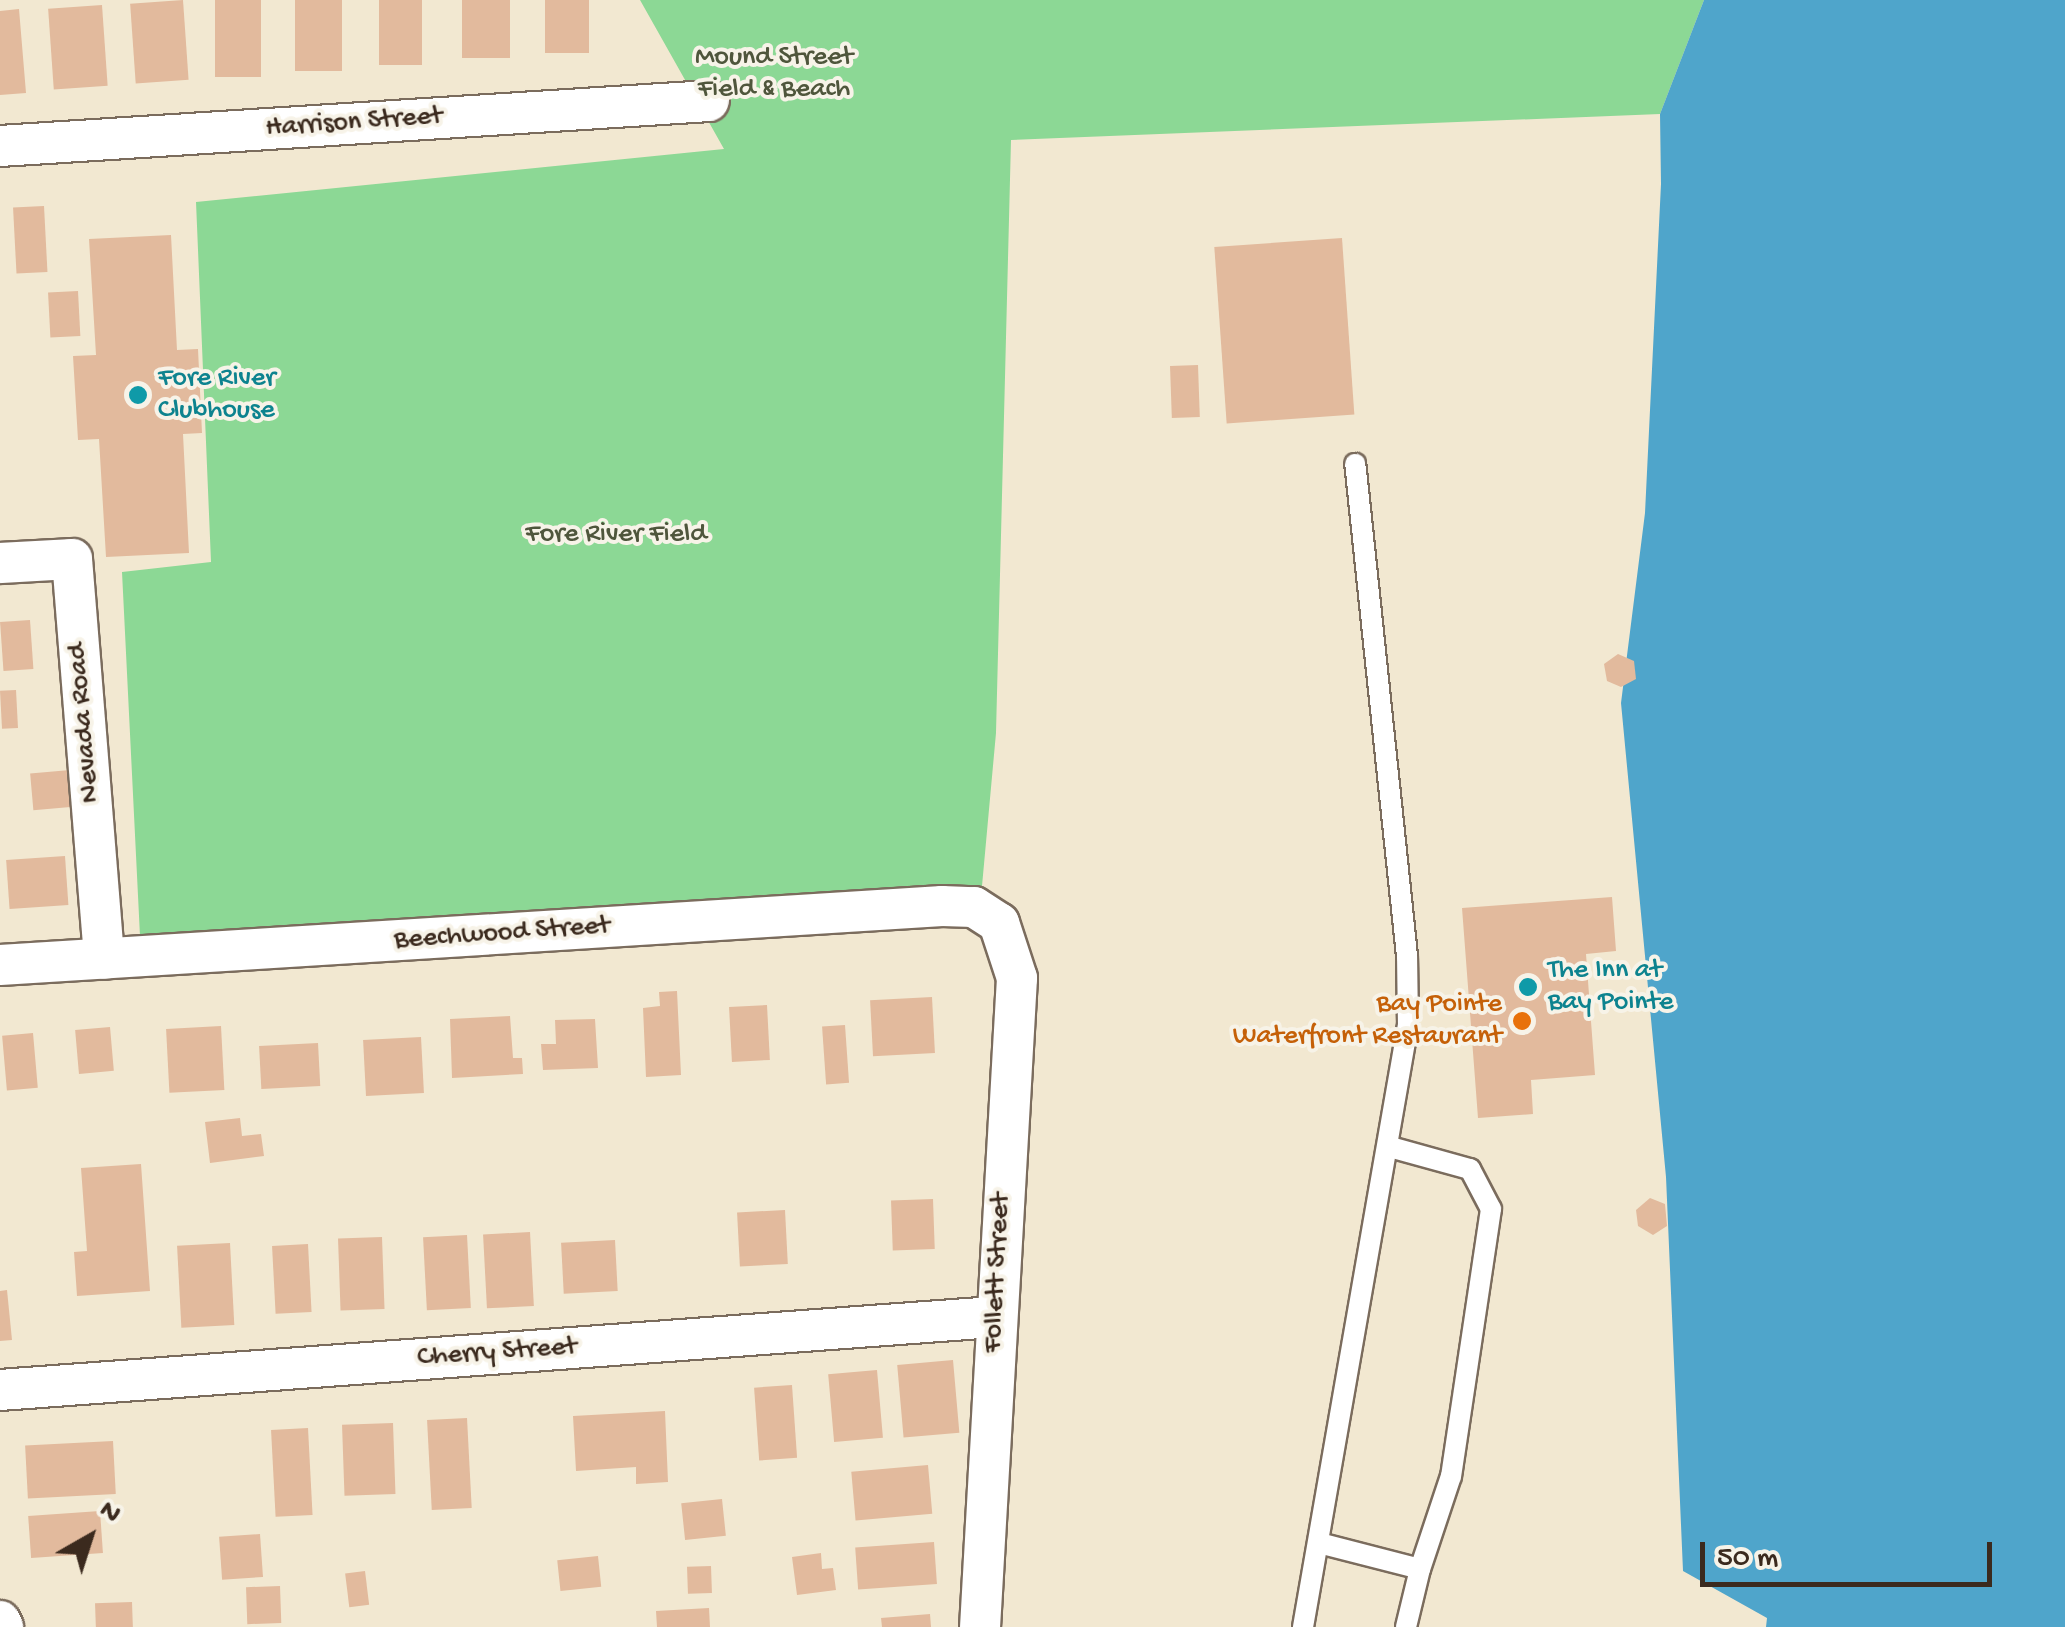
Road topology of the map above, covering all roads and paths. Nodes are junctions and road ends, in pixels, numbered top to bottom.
1 (709, 101) dead end
2 (0, 146) edge
3 (1355, 464) dead end
4 (0, 564) edge
5 (998, 923) joint
6 (104, 960) junction
7 (0, 965) edge
8 (1390, 1147) junction
9 (994, 1317) junction
10 (0, 1390) edge
11 (1319, 1543) junction
12 (1420, 1569) junction
13 (980, 1627) edge
14 (1303, 1627) edge
15 (1406, 1627) edge

1 - 2 street, Harrison Street
3 - 8 lane
4 - 6 street, Nevada Road
5 - 6 street, Beechwood Street
5 - 9 street, Follett Street
6 - 7 street, Beechwood Street
8 - 11 lane
8 - 12 lane
9 - 10 street, Cherry Street
9 - 13 street, Follett Street
11 - 12 lane
11 - 14 lane
12 - 15 lane

